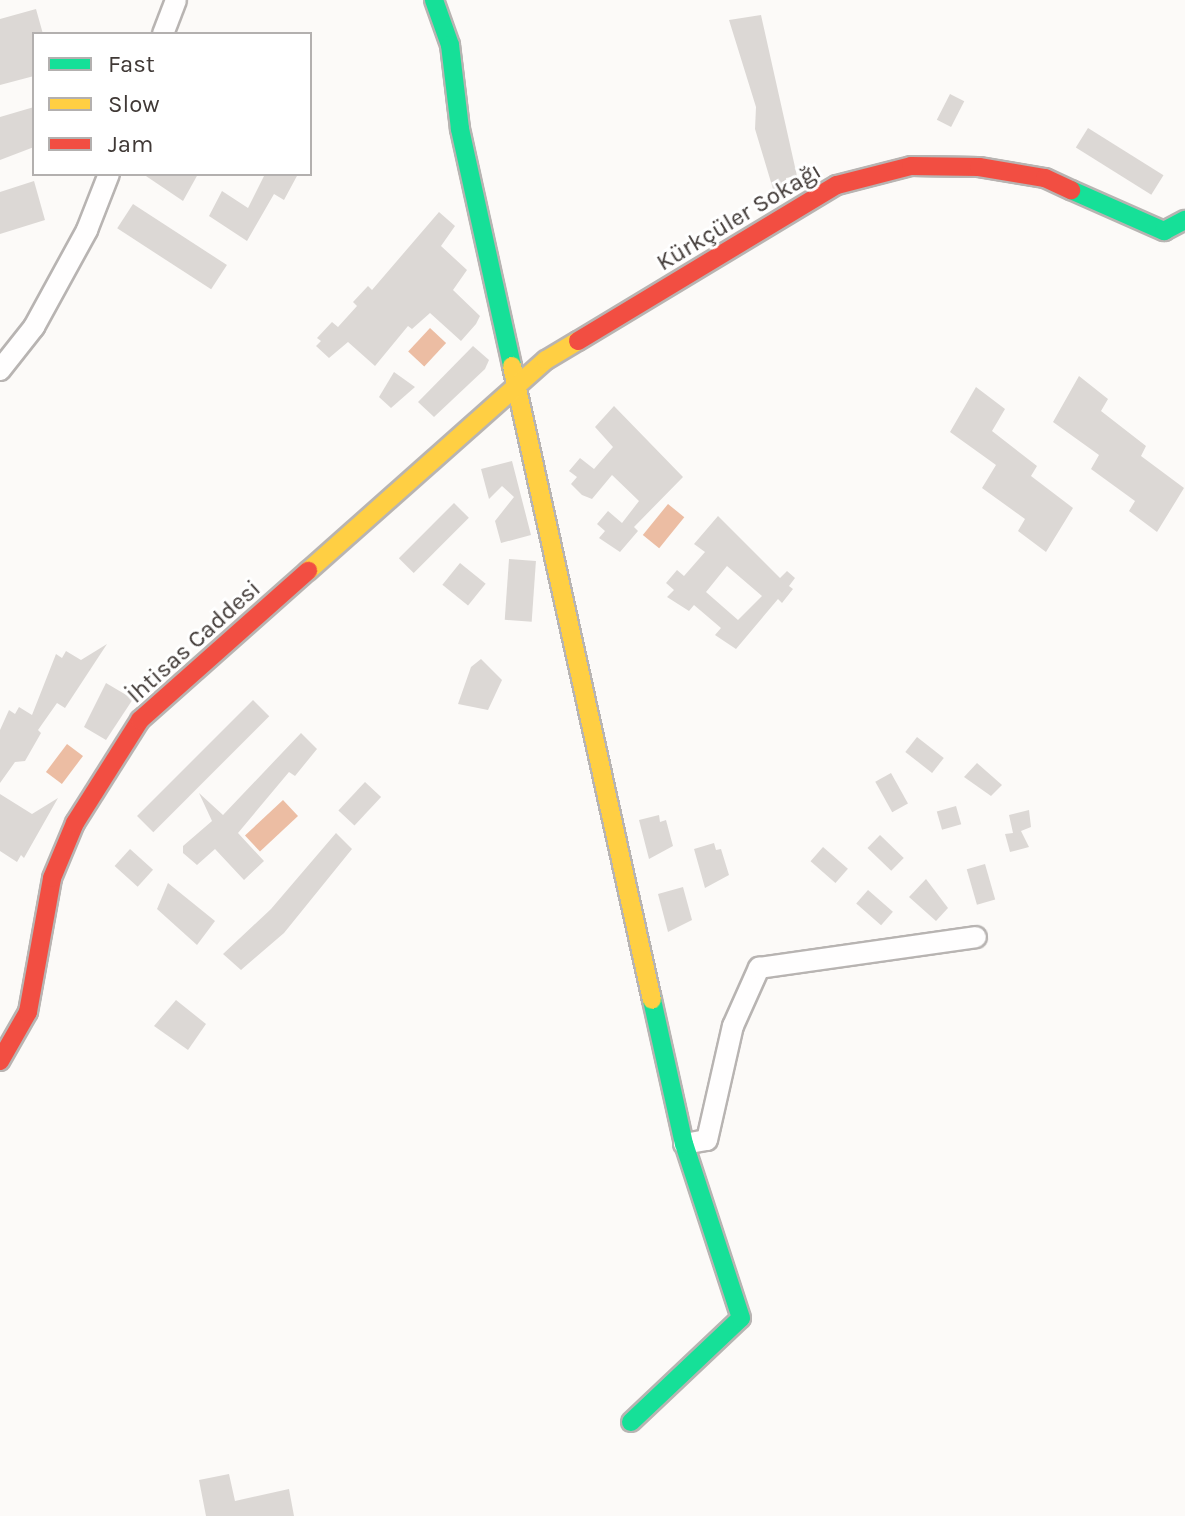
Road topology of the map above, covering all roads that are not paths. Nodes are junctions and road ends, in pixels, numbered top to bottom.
1 (176, 0) edge
2 (434, 0) edge
3 (164, 32) edge
4 (108, 176) edge
5 (1185, 220) edge
6 (0, 370) edge
7 (520, 381) junction
8 (976, 937) dead end
9 (0, 1061) edge
10 (684, 1144) junction
11 (631, 1422) dead end

1 - 3 street
2 - 7 street
4 - 6 street
5 - 7 street, Kürkçüler Sokağı
7 - 9 street, İhtisas Caddesi
7 - 10 street
8 - 10 street
10 - 11 street

